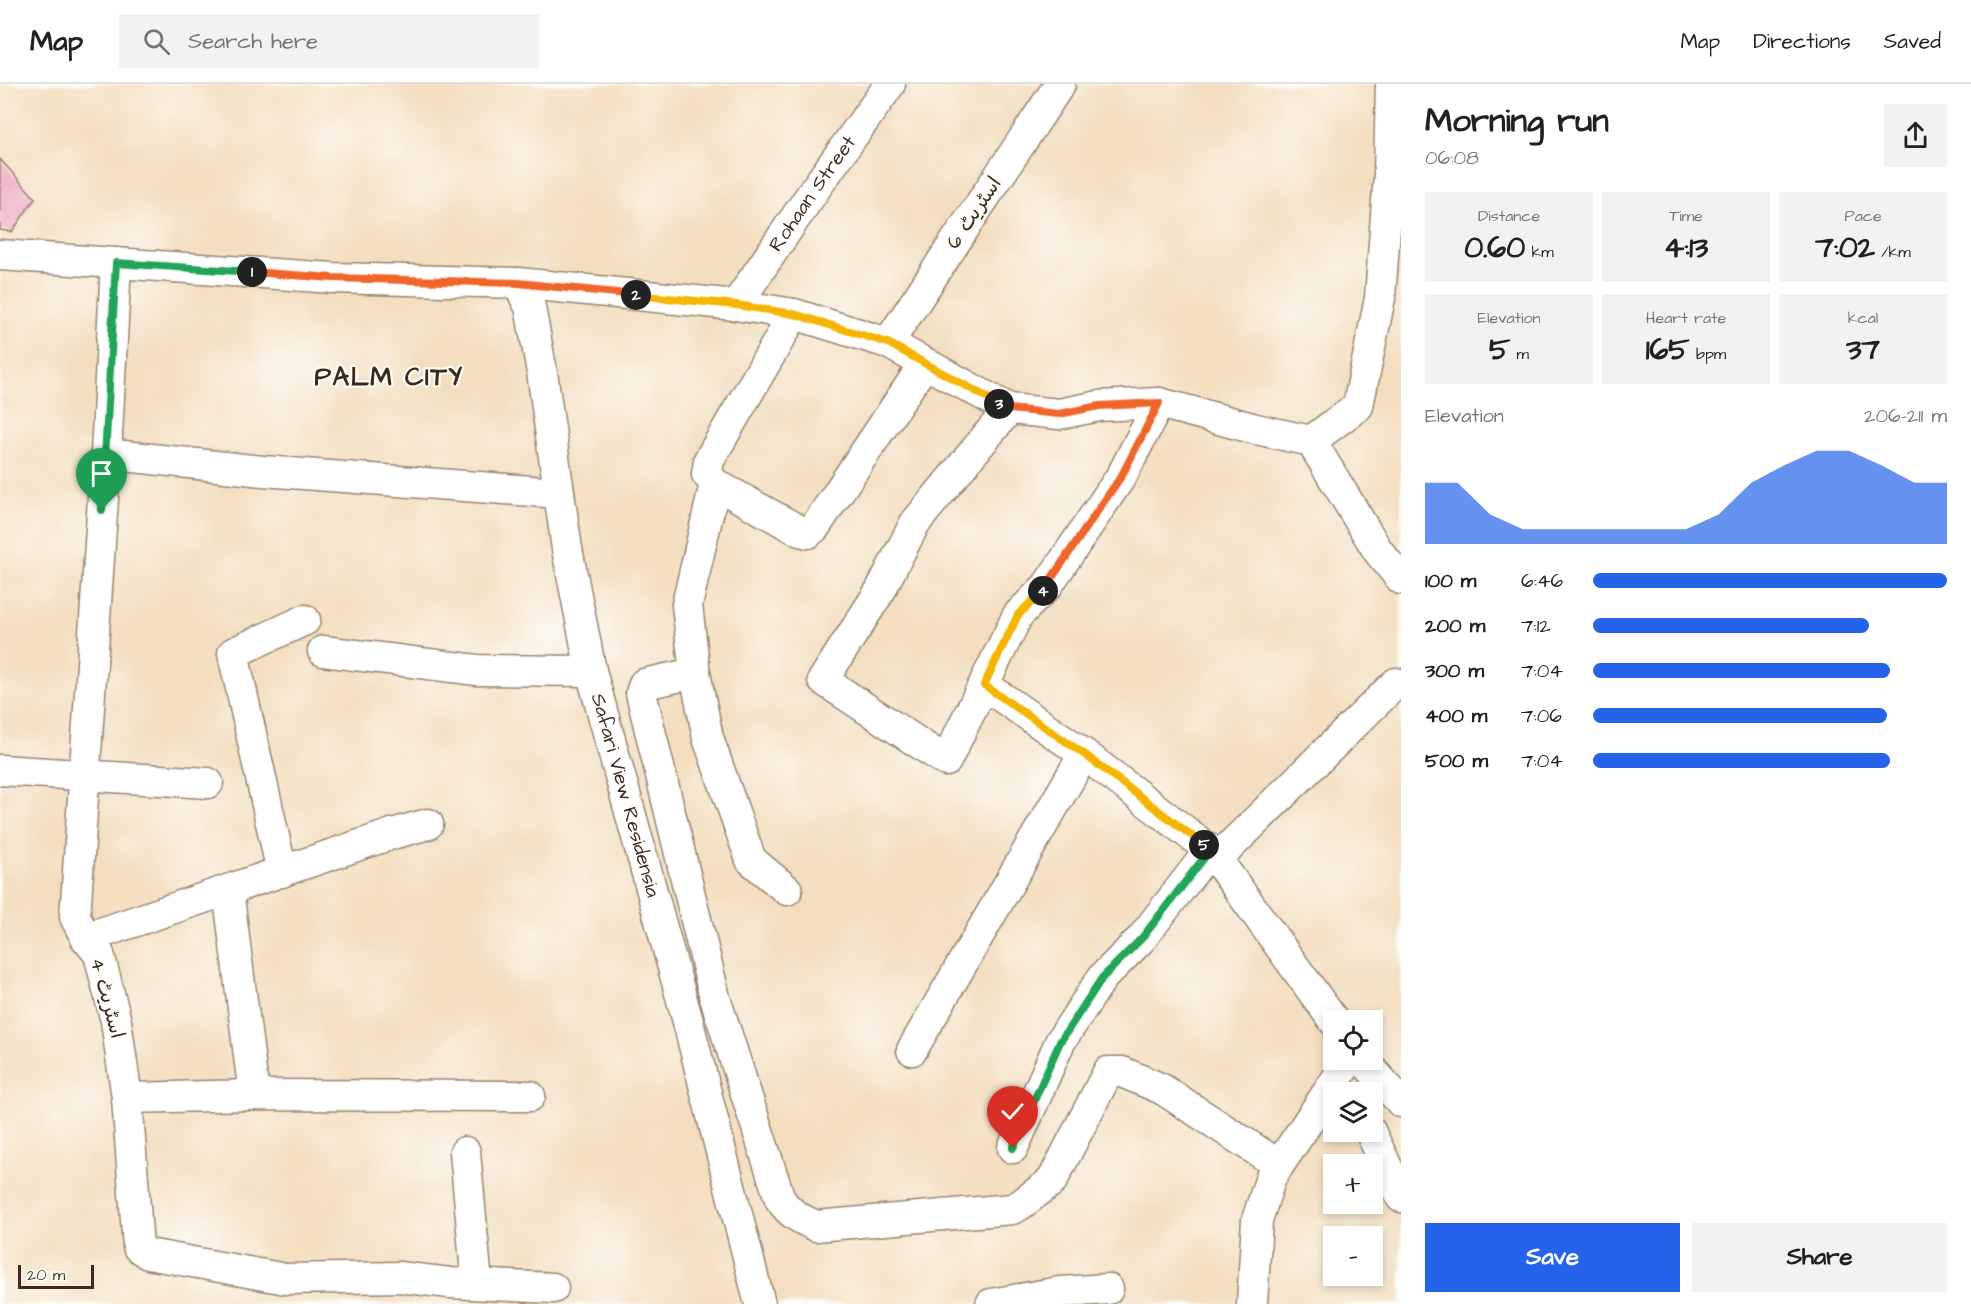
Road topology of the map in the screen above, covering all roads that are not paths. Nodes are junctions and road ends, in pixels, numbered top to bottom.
1 (890, 84) edge
2 (1060, 84) edge
3 (1391, 84) edge
4 (0, 255) edge
5 (116, 263) junction
6 (518, 283) junction
7 (736, 305) junction
8 (794, 314) junction
9 (888, 343) junction
10 (925, 363) junction
11 (1159, 403) junction
12 (1009, 409) junction
13 (1311, 441) junction
14 (106, 454) junction
15 (715, 483) junction
16 (559, 493) junction
17 (1401, 579) edge
18 (305, 620) dead end
19 (322, 651) dead end
20 (591, 671) junction
21 (695, 673) junction
22 (1395, 683) dead end
23 (984, 685) junction
24 (1084, 754) junction
25 (0, 770) edge
26 (85, 776) junction
27 (208, 783) dead end
28 (428, 824) dead end
29 (1214, 854) junction
30 (282, 872) junction
31 (228, 890) junction
32 (787, 890) dead end
33 (86, 938) junction
34 (1325, 1010) edge
35 (912, 1050) dead end
36 (1351, 1070) edge
37 (254, 1095) junction
38 (531, 1096) dead end
39 (127, 1098) junction
40 (1401, 1102) edge
41 (1375, 1142) edge
42 (1013, 1148) dead end
43 (465, 1152) dead end
44 (1279, 1165) junction
45 (1401, 1197) edge
46 (477, 1284) junction
47 (553, 1288) dead end
48 (1108, 1289) dead end
49 (760, 1304) edge
50 (991, 1304) edge
51 (1252, 1304) edge

1 - 7 street, Rohaan Street
2 - 9 street, اسٹریٹ 6
3 - 13 street
4 - 5 street
5 - 6 street
5 - 14 street, اسٹریٹ 4
6 - 7 street
6 - 16 street, Safari View Residensia
7 - 8 street
8 - 9 street
8 - 15 street
9 - 10 street
10 - 12 street
10 - 15 street
11 - 12 street
11 - 13 street
11 - 23 street
12 - 23 street
13 - 17 street
14 - 16 street
14 - 26 street, اسٹریٹ 4
15 - 21 street
16 - 20 street, Safari View Residensia
18 - 30 street
19 - 20 street
20 - 49 street, Safari View Residensia
21 - 32 street
21 - 44 street
22 - 29 street
23 - 24 street
24 - 29 street
24 - 35 street
25 - 26 street
26 - 27 street
26 - 33 street, اسٹریٹ 4
28 - 30 street
29 - 34 street
29 - 42 street
30 - 31 street
31 - 33 street
31 - 37 street
33 - 39 street, اسٹریٹ 4
36 - 40 street
36 - 44 street
37 - 38 street
37 - 39 street
39 - 46 street, اسٹریٹ 4
41 - 45 street
43 - 46 street
44 - 51 street
46 - 47 street, اسٹریٹ 4
48 - 50 street

